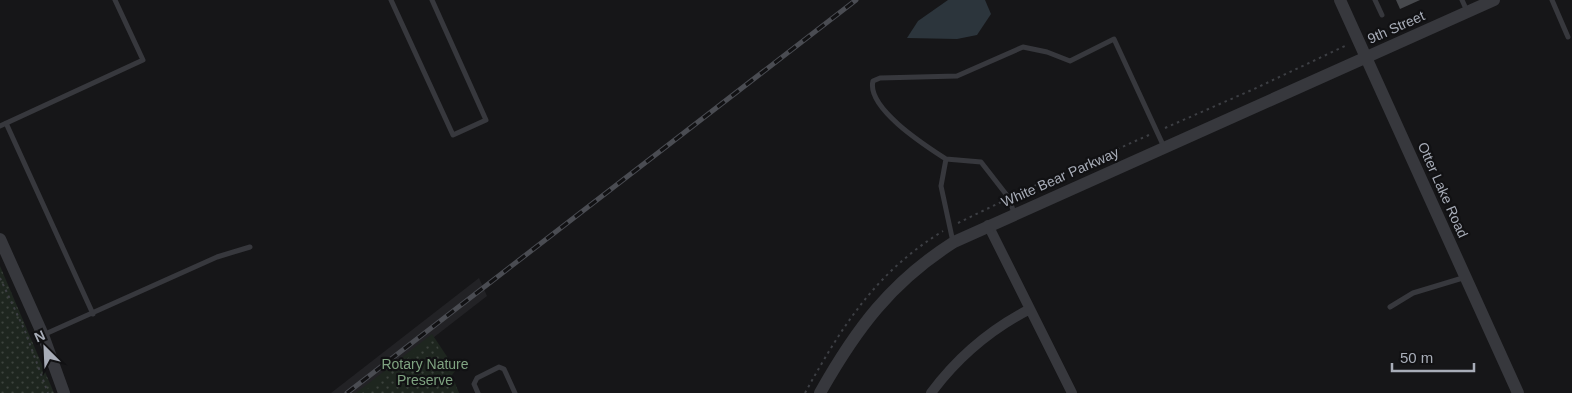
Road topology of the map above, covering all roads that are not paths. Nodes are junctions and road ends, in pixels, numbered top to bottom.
1 (115, 0) edge
2 (391, 0) edge
3 (432, 0) edge
4 (1340, 0) edge
5 (1375, 0) edge
6 (1494, 0) edge
7 (1552, 0) edge
8 (1464, 6) edge
9 (1382, 15) dead end
10 (1568, 37) dead end
11 (1366, 57) junction
12 (6, 123) junction
13 (0, 126) edge
14 (1164, 147) junction
15 (946, 159) junction
16 (1014, 213) junction
17 (988, 225) junction
18 (0, 238) edge
19 (954, 242) junction
20 (250, 247) dead end
21 (1466, 277) junction
22 (1390, 306) dead end
23 (1030, 309) junction
24 (93, 314) junction
25 (43, 335) junction
26 (64, 393) edge
27 (478, 393) edge
28 (515, 393) edge
29 (820, 393) edge
30 (930, 393) edge
31 (1072, 393) edge
32 (1518, 393) edge

1 - 12 lane
2 - 3 lane
4 - 11 street, Otter Lake Road
5 - 9 lane
6 - 8 street, 9th Street
7 - 10 lane
8 - 11 street, 9th Street
11 - 14 street, White Bear Parkway
11 - 21 street, Otter Lake Road
12 - 13 lane
12 - 24 lane
14 - 15 lane
14 - 16 street, White Bear Parkway
15 - 16 lane
15 - 19 lane
16 - 17 street, White Bear Parkway
17 - 19 street, White Bear Parkway
17 - 23 street
18 - 25 street
19 - 29 street, White Bear Parkway
20 - 24 lane
21 - 22 lane
21 - 32 street, Otter Lake Road
23 - 30 street
23 - 31 street
24 - 25 lane
25 - 26 street
27 - 28 lane

